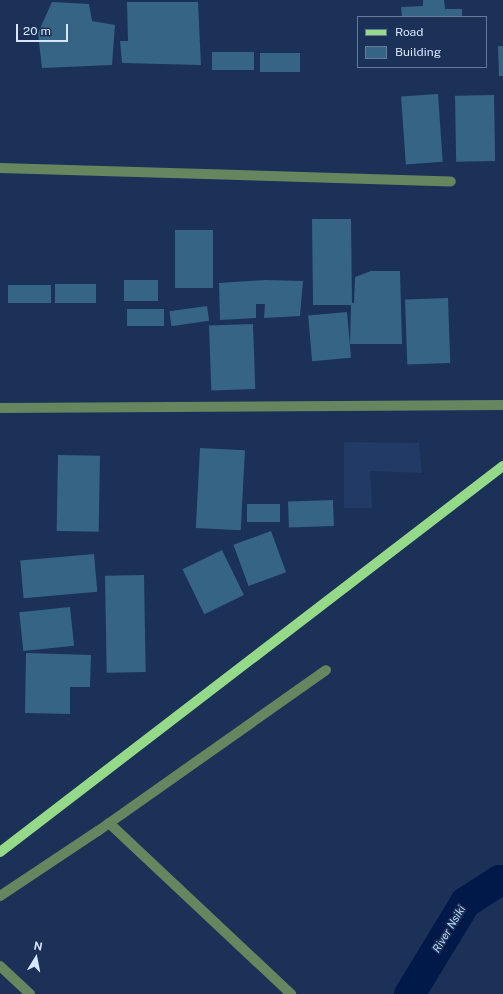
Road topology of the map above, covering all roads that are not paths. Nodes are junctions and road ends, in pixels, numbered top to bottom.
1 (0, 168) edge
2 (451, 181) dead end
3 (503, 405) edge
4 (0, 408) edge
5 (503, 466) edge
6 (326, 670) dead end
7 (109, 823) junction
8 (0, 852) edge
9 (0, 896) edge
10 (0, 966) edge
11 (30, 994) edge
12 (291, 994) edge

1 - 2 street
3 - 4 street
5 - 8 main road
6 - 7 street
7 - 9 street
7 - 12 street
10 - 11 street

